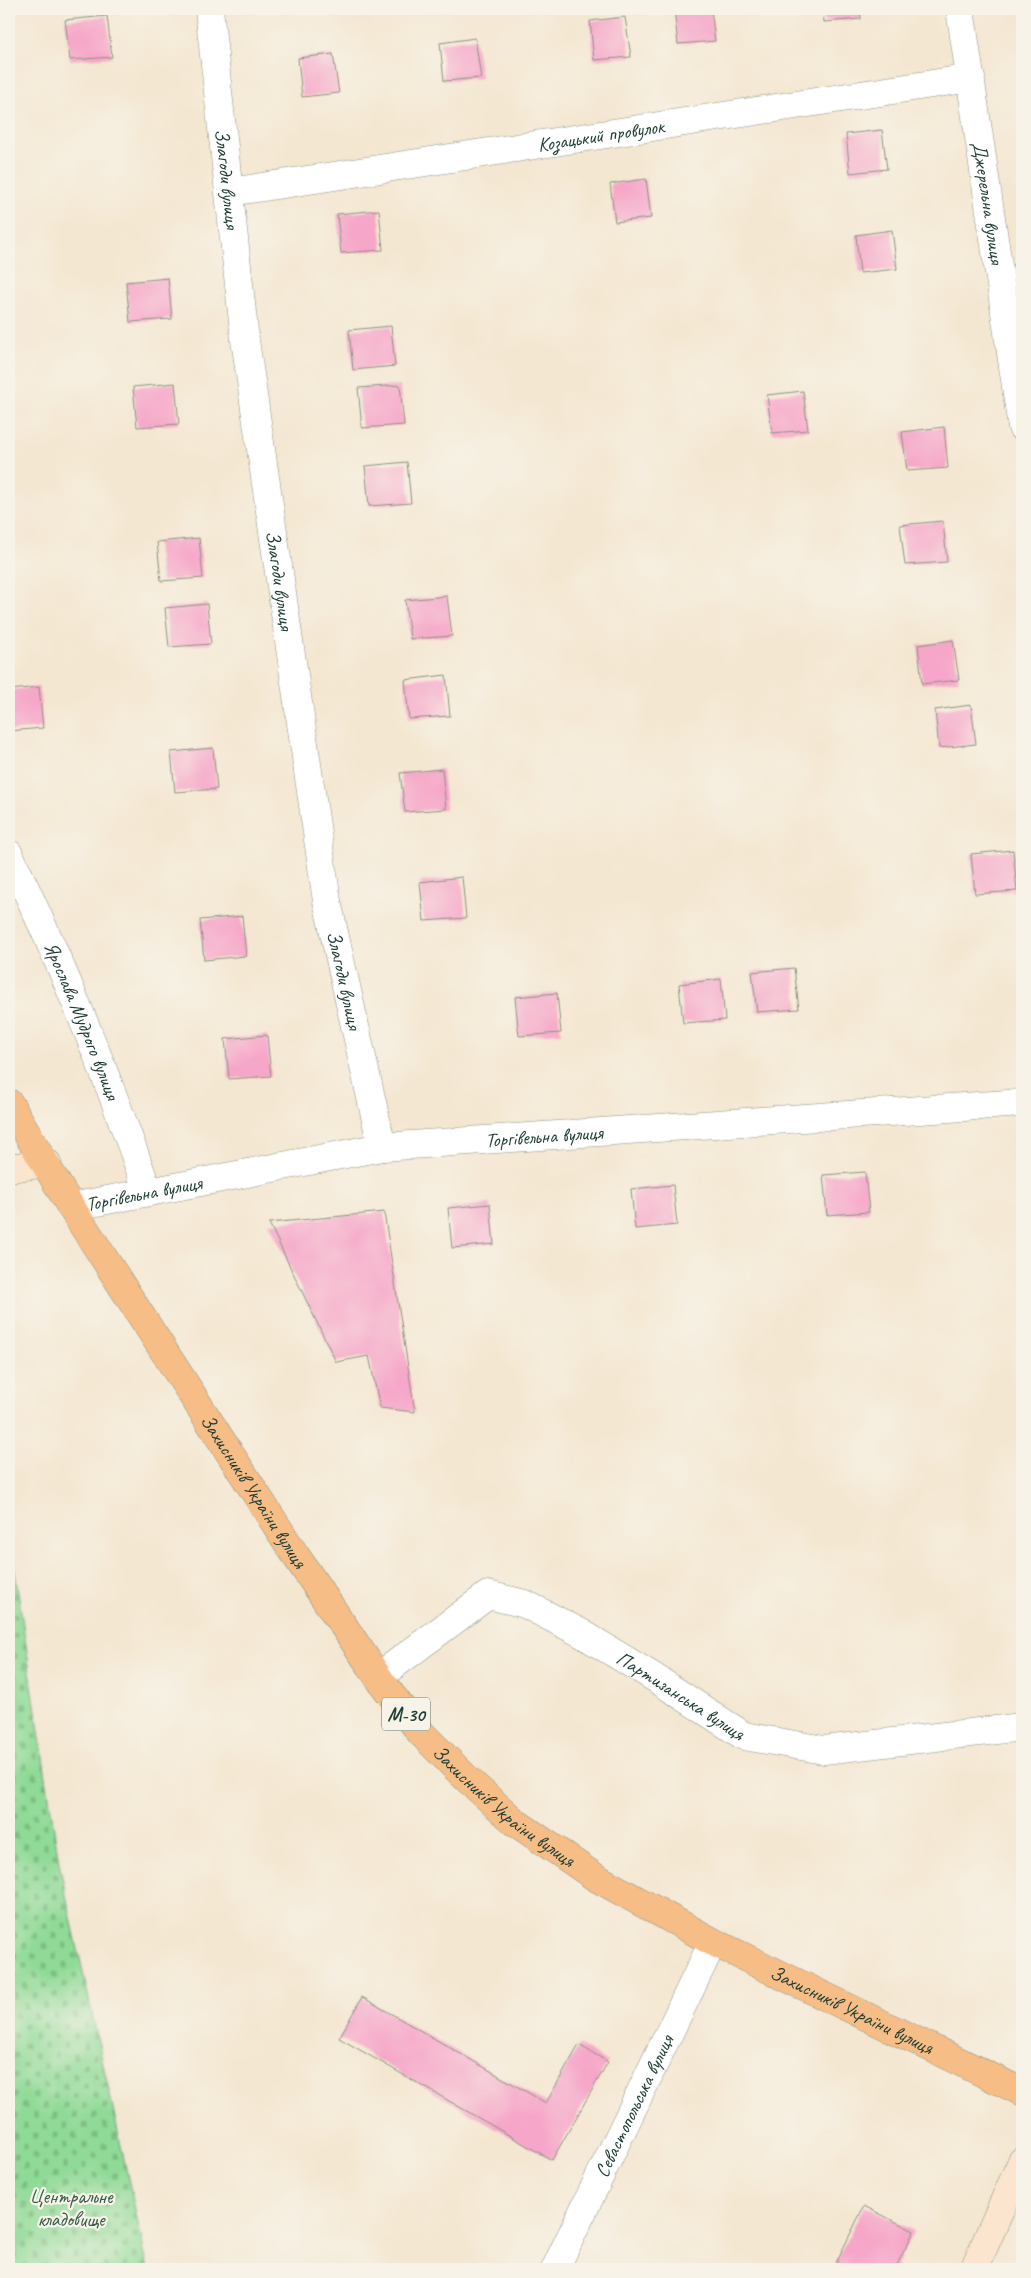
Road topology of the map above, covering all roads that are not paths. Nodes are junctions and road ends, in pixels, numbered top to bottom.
1 (209, 9) edge
2 (960, 9) edge
3 (970, 78) junction
4 (230, 192) junction
5 (1022, 427) edge
6 (9, 854) edge
7 (9, 1102) edge
8 (1022, 1103) edge
9 (382, 1147) junction
10 (47, 1163) junction
11 (9, 1168) edge
12 (148, 1192) junction
13 (71, 1207) junction
14 (378, 1677) junction
15 (1022, 1727) edge
16 (713, 1942) junction
17 (1022, 2092) edge
18 (1022, 2160) edge
19 (555, 2269) edge
20 (974, 2269) edge

1 - 4 street, Злагоди вулиця
2 - 3 street, Джерельна вулиця
3 - 4 street, Козацький провулок
3 - 5 street, Джерельна вулиця
4 - 9 street, Злагоди вулиця
6 - 12 street, Ярослава Мудрого вулиця
7 - 10 highway, Захисників України вулиця / М-30
8 - 9 street, Торгівельна вулиця
9 - 12 street, Торгівельна вулиця
10 - 11 main road
10 - 13 highway, Захисників України вулиця / М-30
12 - 13 street, Торгівельна вулиця
13 - 14 highway, Захисників України вулиця / М-30
14 - 15 street, Партизанська вулиця
14 - 16 highway, Захисників України вулиця / М-30
16 - 17 highway, Захисників України вулиця / М-30
16 - 19 street, Севастопольська вулиця
18 - 20 main road

